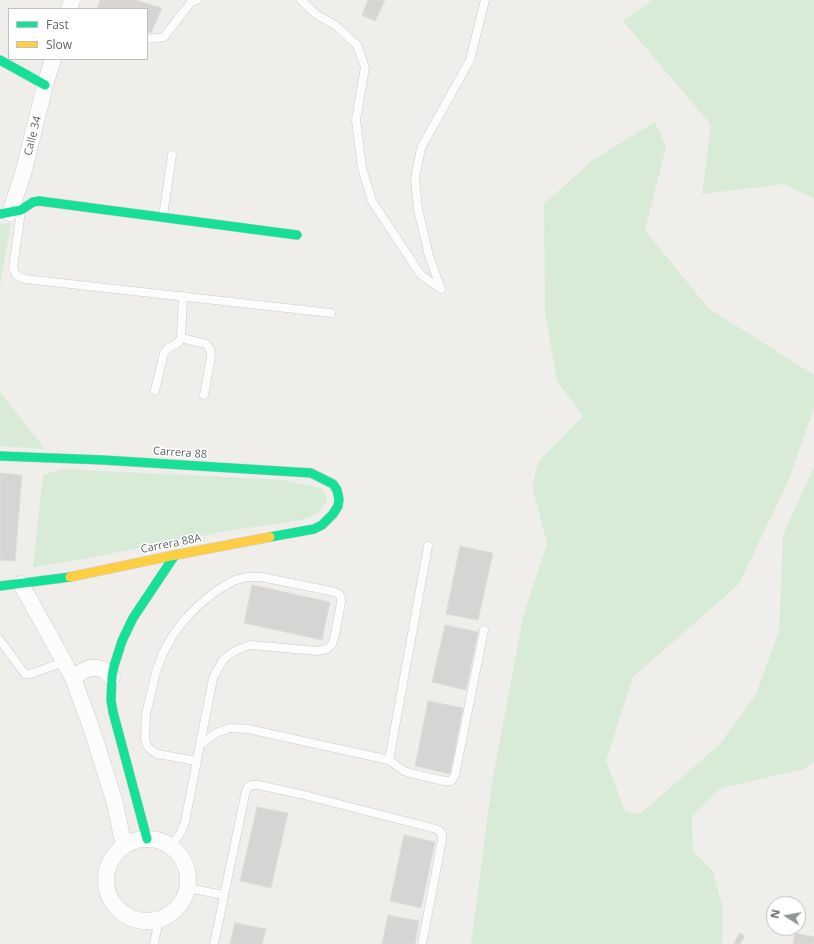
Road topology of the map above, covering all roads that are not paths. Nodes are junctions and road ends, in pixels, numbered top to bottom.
1 (197, 0) edge
2 (301, 0) edge
3 (485, 0) edge
4 (148, 39) edge
5 (0, 60) edge
6 (53, 60) edge
7 (45, 85) junction
8 (172, 154) dead end
9 (10, 212) edge
10 (163, 217) junction
11 (297, 235) dead end
12 (183, 296) junction
13 (331, 313) dead end
14 (182, 338) junction
15 (155, 390) dead end
16 (204, 395) dead end
17 (0, 456) edge
18 (338, 506) joint
19 (428, 546) dead end
20 (175, 555) junction
21 (21, 584) junction
22 (0, 586) edge
23 (484, 630) dead end
24 (0, 640) edge
25 (64, 662) junction
26 (112, 677) junction
27 (73, 678) junction
28 (200, 745) junction
29 (389, 760) junction
30 (197, 761) junction
31 (147, 839) junction
32 (124, 846) junction
33 (171, 847) junction
34 (187, 888) junction
35 (224, 895) junction
36 (159, 919) junction
37 (154, 944) edge
38 (214, 944) edge
39 (422, 944) edge

1 - 4 lane
2 - 3 lane
5 - 7 street
6 - 7 street, Calle 34
7 - 9 street, Calle 34
8 - 10 lane
9 - 10 street
9 - 12 lane
10 - 11 street
12 - 13 lane
12 - 14 lane
14 - 15 lane
14 - 16 lane
17 - 18 street, Carrera 88
18 - 20 street, Carrera 88A
19 - 29 lane
20 - 21 street, Carrera 88A
20 - 26 street
21 - 22 street, Carrera 88A
21 - 25 street
23 - 29 lane
24 - 25 lane
25 - 27 street
26 - 27 street
26 - 31 street
27 - 32 street
28 - 29 lane
28 - 30 lane
28 - 30 lane
30 - 33 lane
31 - 32 street
31 - 33 street
32 - 36 street
33 - 34 street
34 - 35 lane
34 - 36 street
35 - 38 lane
35 - 39 lane
36 - 37 lane

